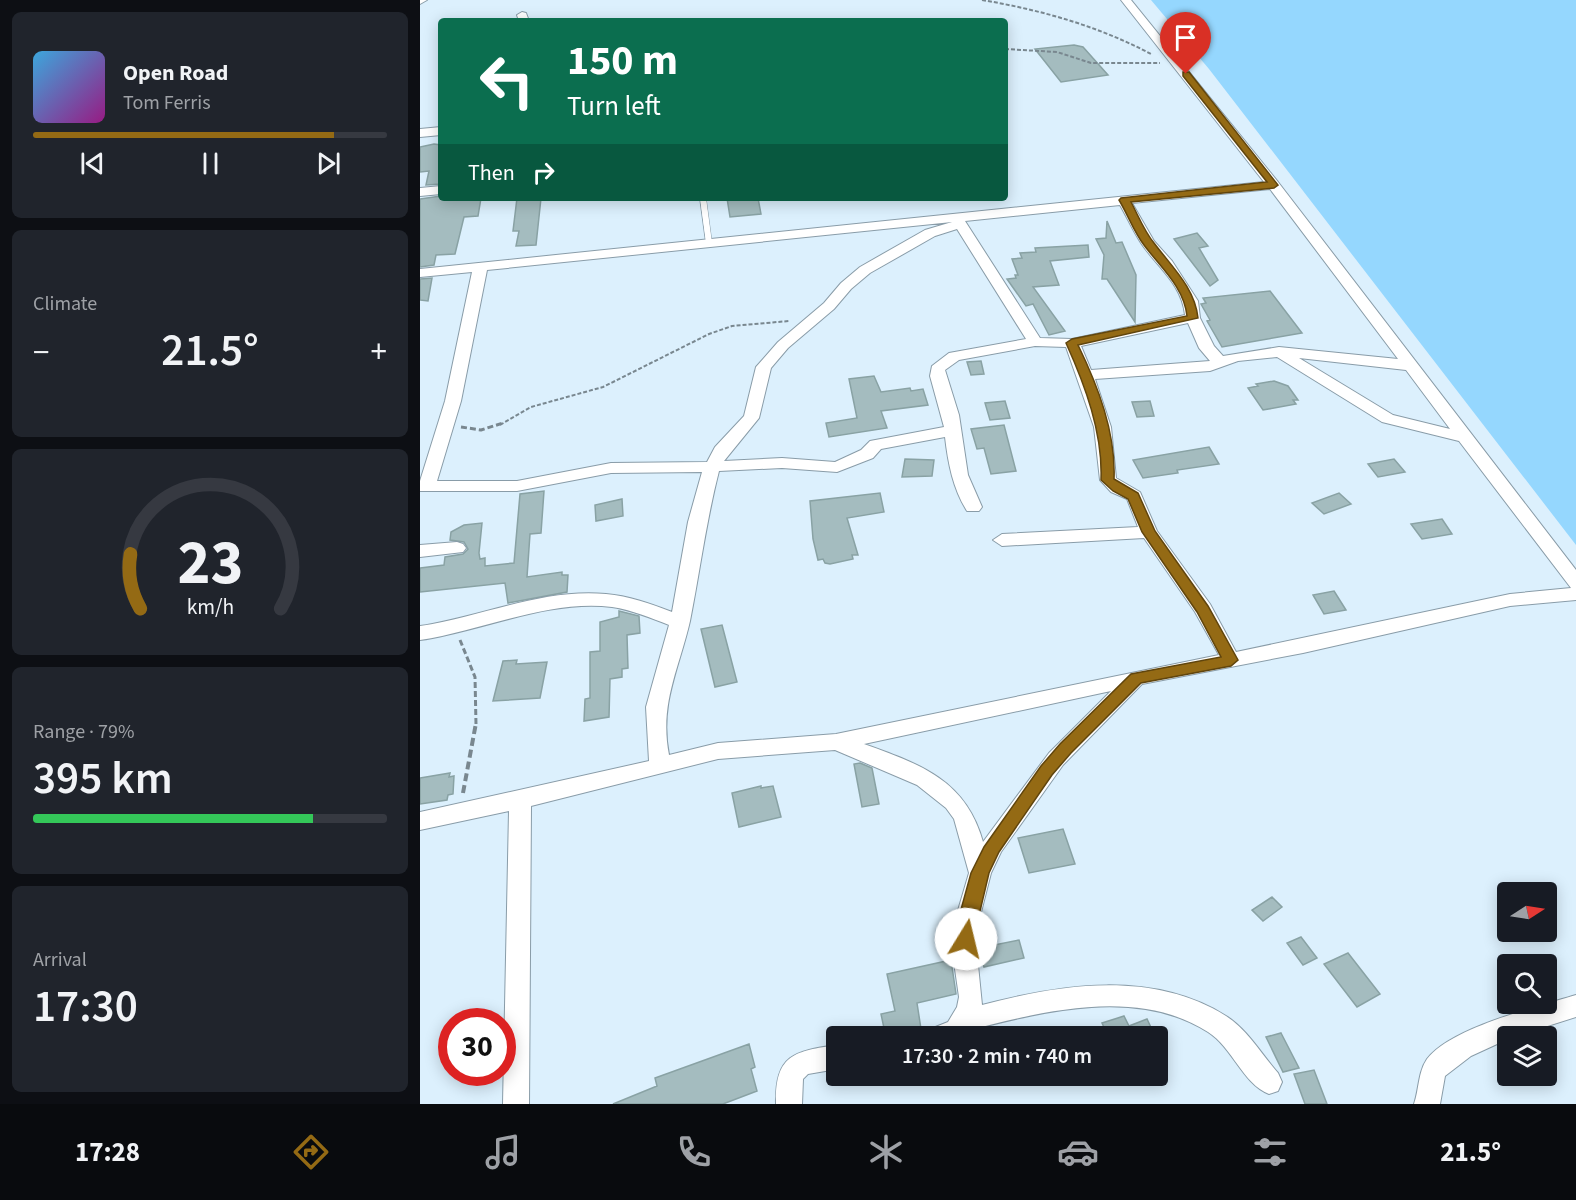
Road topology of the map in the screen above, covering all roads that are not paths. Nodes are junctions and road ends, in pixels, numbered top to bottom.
1 (1126, 0) edge
2 (438, 130) edge
3 (420, 133) edge
4 (1274, 185) junction
5 (438, 190) edge
6 (420, 192) edge
7 (1124, 200) junction
8 (703, 201) edge
9 (957, 220) junction
10 (709, 243) junction
11 (480, 268) junction
12 (420, 273) edge
13 (1193, 318) junction
14 (1035, 342) junction
15 (1072, 343) junction
16 (1279, 352) junction
17 (1219, 361) junction
18 (1412, 366) junction
19 (1087, 375) junction
20 (952, 431) junction
21 (1466, 437) junction
22 (712, 467) junction
23 (423, 486) edge
24 (973, 507) dead end
25 (1149, 532) junction
26 (1002, 540) dead end
27 (457, 548) dead end
28 (420, 551) edge
29 (1576, 583) edge
30 (1576, 594) edge
31 (680, 622) junction
32 (420, 633) edge
33 (1231, 660) junction
34 (1136, 678) junction
35 (836, 742) junction
36 (660, 766) junction
37 (520, 800) junction
38 (420, 821) edge
39 (980, 873) junction
40 (1576, 1006) edge
41 (963, 1021) junction
42 (960, 1026) edge
43 (826, 1059) edge
44 (1269, 1082) dead end
45 (516, 1104) edge
46 (789, 1104) edge
47 (1427, 1104) edge

1 - 4 street
2 - 3 street
4 - 7 street
4 - 18 street
5 - 6 street
7 - 9 street
7 - 13 street
8 - 10 lane
9 - 10 street
9 - 14 street
9 - 22 street
10 - 11 street
11 - 12 street
11 - 23 street
13 - 15 street
13 - 17 street
14 - 15 street
14 - 20 street
15 - 19 street
16 - 17 street
16 - 18 street
16 - 21 street
17 - 19 street
18 - 21 street
19 - 25 street
20 - 22 street
20 - 24 street
21 - 29 street
22 - 23 street
22 - 31 street
25 - 26 street
25 - 33 street
27 - 28 street
30 - 33 street
31 - 32 street
31 - 36 street
33 - 34 street
34 - 35 street
34 - 39 street
35 - 36 street
35 - 39 street
36 - 37 street
37 - 38 street
37 - 45 street
39 - 41 street
40 - 47 street
41 - 42 street
41 - 44 street
43 - 46 street

